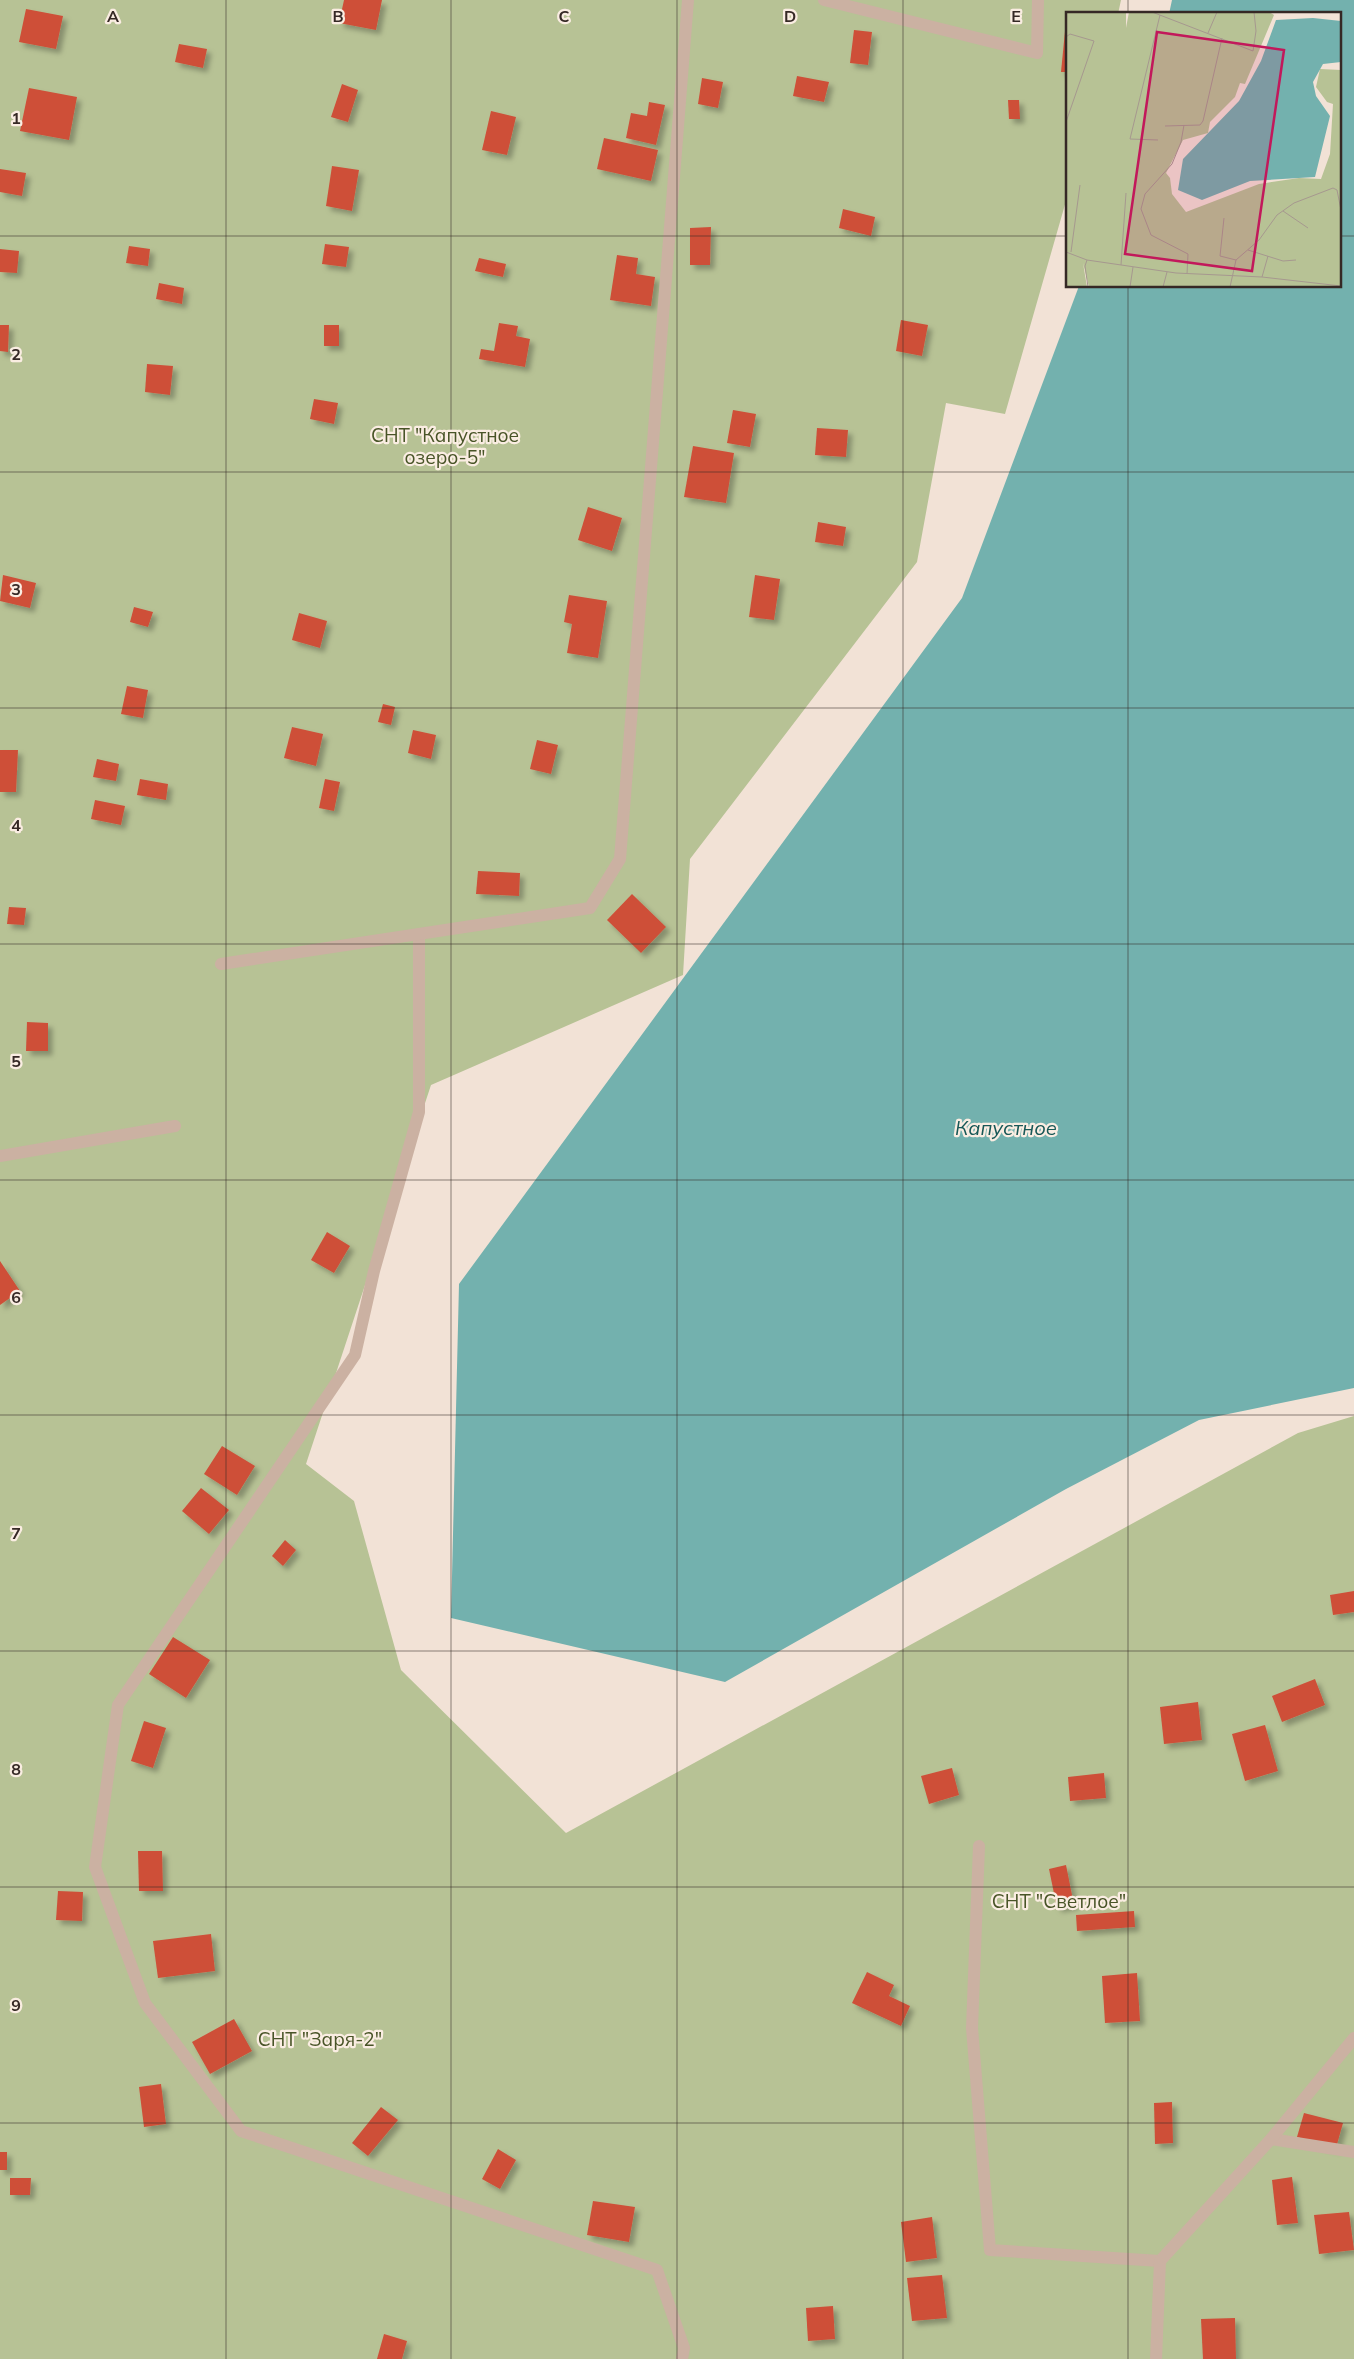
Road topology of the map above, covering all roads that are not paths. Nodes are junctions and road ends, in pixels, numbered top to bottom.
1 (688, 0) edge
2 (824, 0) edge
3 (1038, 0) edge
4 (418, 934) junction
5 (221, 964) dead end
6 (175, 1126) dead end
7 (0, 1156) edge
8 (979, 1846) dead end
9 (1354, 2038) edge
10 (1271, 2139) junction
11 (1354, 2152) edge
12 (1160, 2261) junction
13 (682, 2359) edge
14 (1156, 2359) edge

1 - 4 lane
2 - 3 lane
4 - 5 lane
4 - 13 lane
6 - 7 lane
8 - 12 lane
9 - 10 lane
10 - 11 lane
10 - 12 lane
12 - 14 lane

